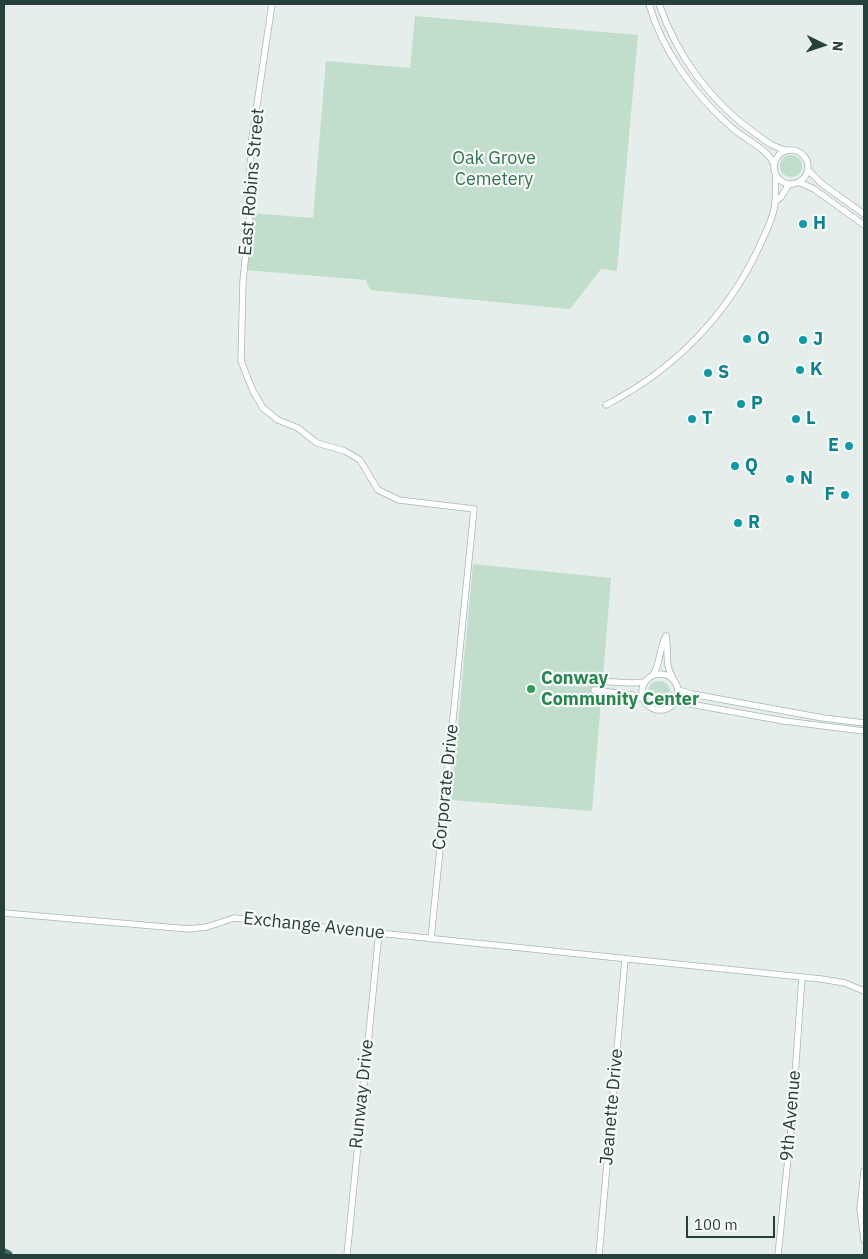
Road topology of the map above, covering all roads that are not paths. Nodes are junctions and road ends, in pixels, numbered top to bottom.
1 (272, 4) edge
2 (659, 4) edge
3 (651, 6) edge
4 (670, 33) junction
5 (786, 150) junction
6 (774, 164) junction
7 (808, 170) junction
8 (776, 175) junction
9 (799, 182) junction
10 (789, 184) junction
11 (775, 202) junction
12 (864, 214) edge
13 (864, 225) edge
14 (242, 361) joint
15 (606, 405) dead end
16 (654, 675) junction
17 (674, 680) junction
18 (595, 681) dead end
19 (644, 682) junction
20 (594, 690) dead end
21 (678, 690) junction
22 (643, 699) junction
23 (674, 703) junction
24 (864, 723) edge
25 (864, 731) edge
26 (4, 913) edge
27 (380, 932) junction
28 (430, 938) junction
29 (625, 959) junction
30 (802, 977) junction
31 (864, 991) edge
32 (864, 1171) edge
33 (864, 1240) edge
34 (4, 1253) edge
35 (8, 1255) edge
36 (347, 1255) edge
37 (599, 1255) edge
38 (778, 1255) edge

1 - 14 street, East Robins Street
2 - 4 street
3 - 4 street
3 - 6 street
4 - 5 street
5 - 6 street
5 - 7 street
6 - 8 street
7 - 9 street
7 - 12 street
8 - 10 street
8 - 11 street
9 - 10 street
9 - 13 street
10 - 11 street
11 - 15 street
14 - 28 street, Corporate Drive
16 - 17 street
16 - 17 street
16 - 19 street
17 - 21 street
18 - 19 street
19 - 22 street
20 - 22 street
21 - 23 street
21 - 24 street
22 - 23 street
23 - 25 street
26 - 27 street, Exchange Avenue
27 - 28 street, Exchange Avenue
27 - 36 street, Runway Drive
28 - 29 street, Exchange Avenue
29 - 30 street
29 - 37 street, Jeanette Drive
30 - 31 street
30 - 38 street, 9th Avenue
32 - 33 street
34 - 35 highway

